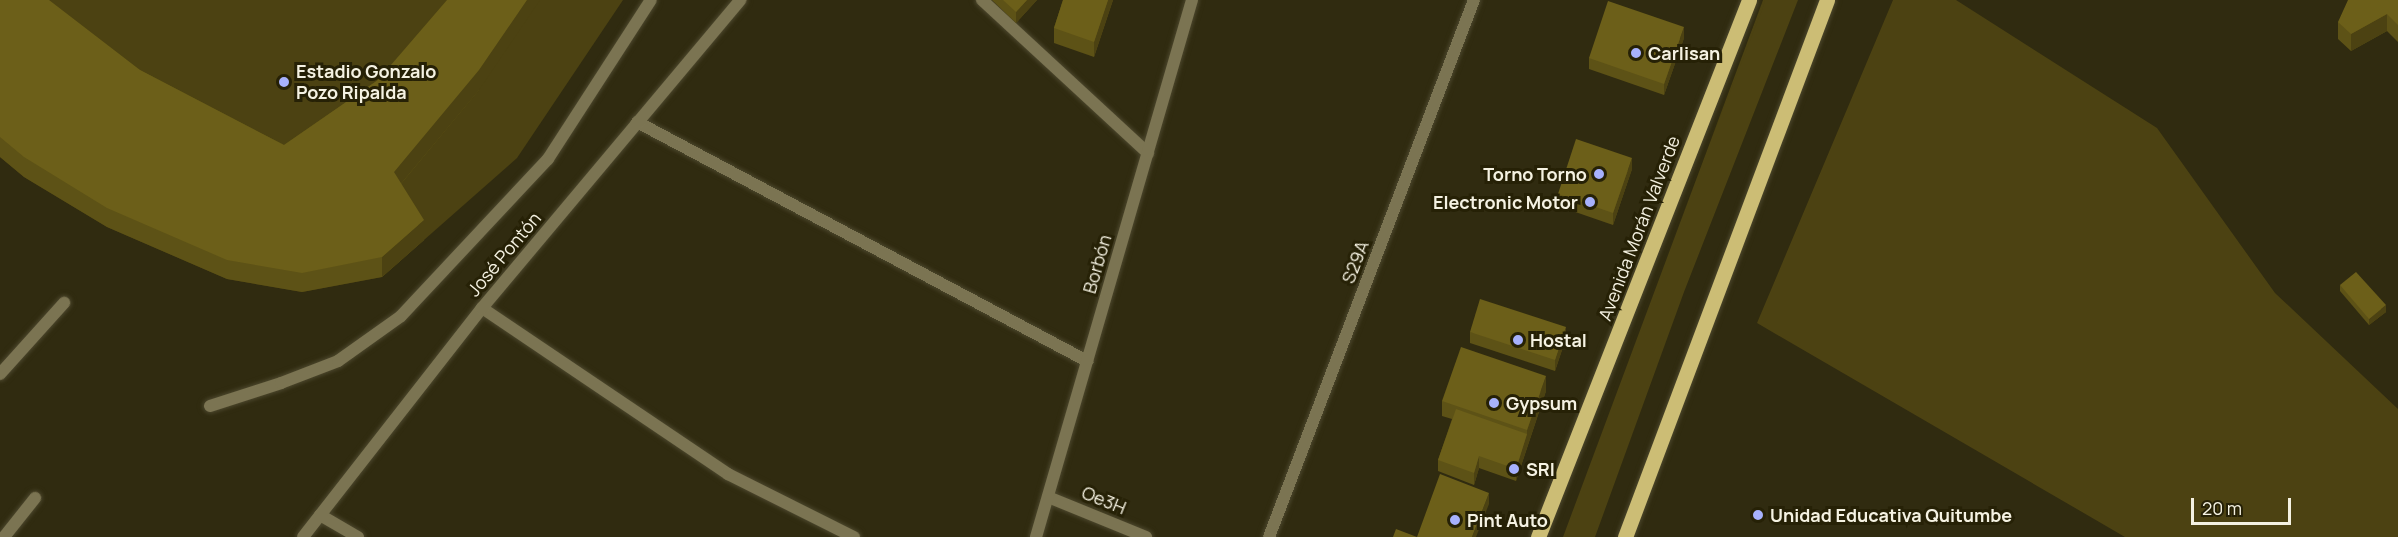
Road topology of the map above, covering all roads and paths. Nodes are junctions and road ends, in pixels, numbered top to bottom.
1 (651, 0) edge
2 (740, 0) edge
3 (982, 0) edge
4 (1192, 0) edge
5 (1474, 0) edge
6 (1749, 0) edge
7 (1827, 0) edge
8 (637, 122) junction
9 (1148, 153) junction
10 (64, 303) dead end
11 (482, 308) junction
12 (1087, 361) junction
13 (0, 374) edge
14 (210, 405) dead end
15 (1047, 497) junction
16 (35, 498) dead end
17 (320, 515) junction
18 (4, 537) edge
19 (303, 537) edge
20 (358, 537) edge
21 (854, 537) edge
22 (1036, 537) edge
23 (1146, 537) edge
24 (1269, 537) edge
25 (1538, 537) edge
26 (1625, 537) edge

1 - 14 street
2 - 8 street, José Pontón
3 - 9 street
4 - 9 street, Borbón
5 - 24 street, S29A
6 - 25 main road, Avenida Morán Valverde
7 - 26 main road
8 - 11 street, José Pontón
8 - 12 street
9 - 12 street, Borbón
10 - 13 street
11 - 17 street, José Pontón
11 - 21 street
12 - 15 street, Borbón
15 - 22 street, Borbón
15 - 23 street, Oe3H
16 - 18 street
17 - 19 street, José Pontón
17 - 20 street

